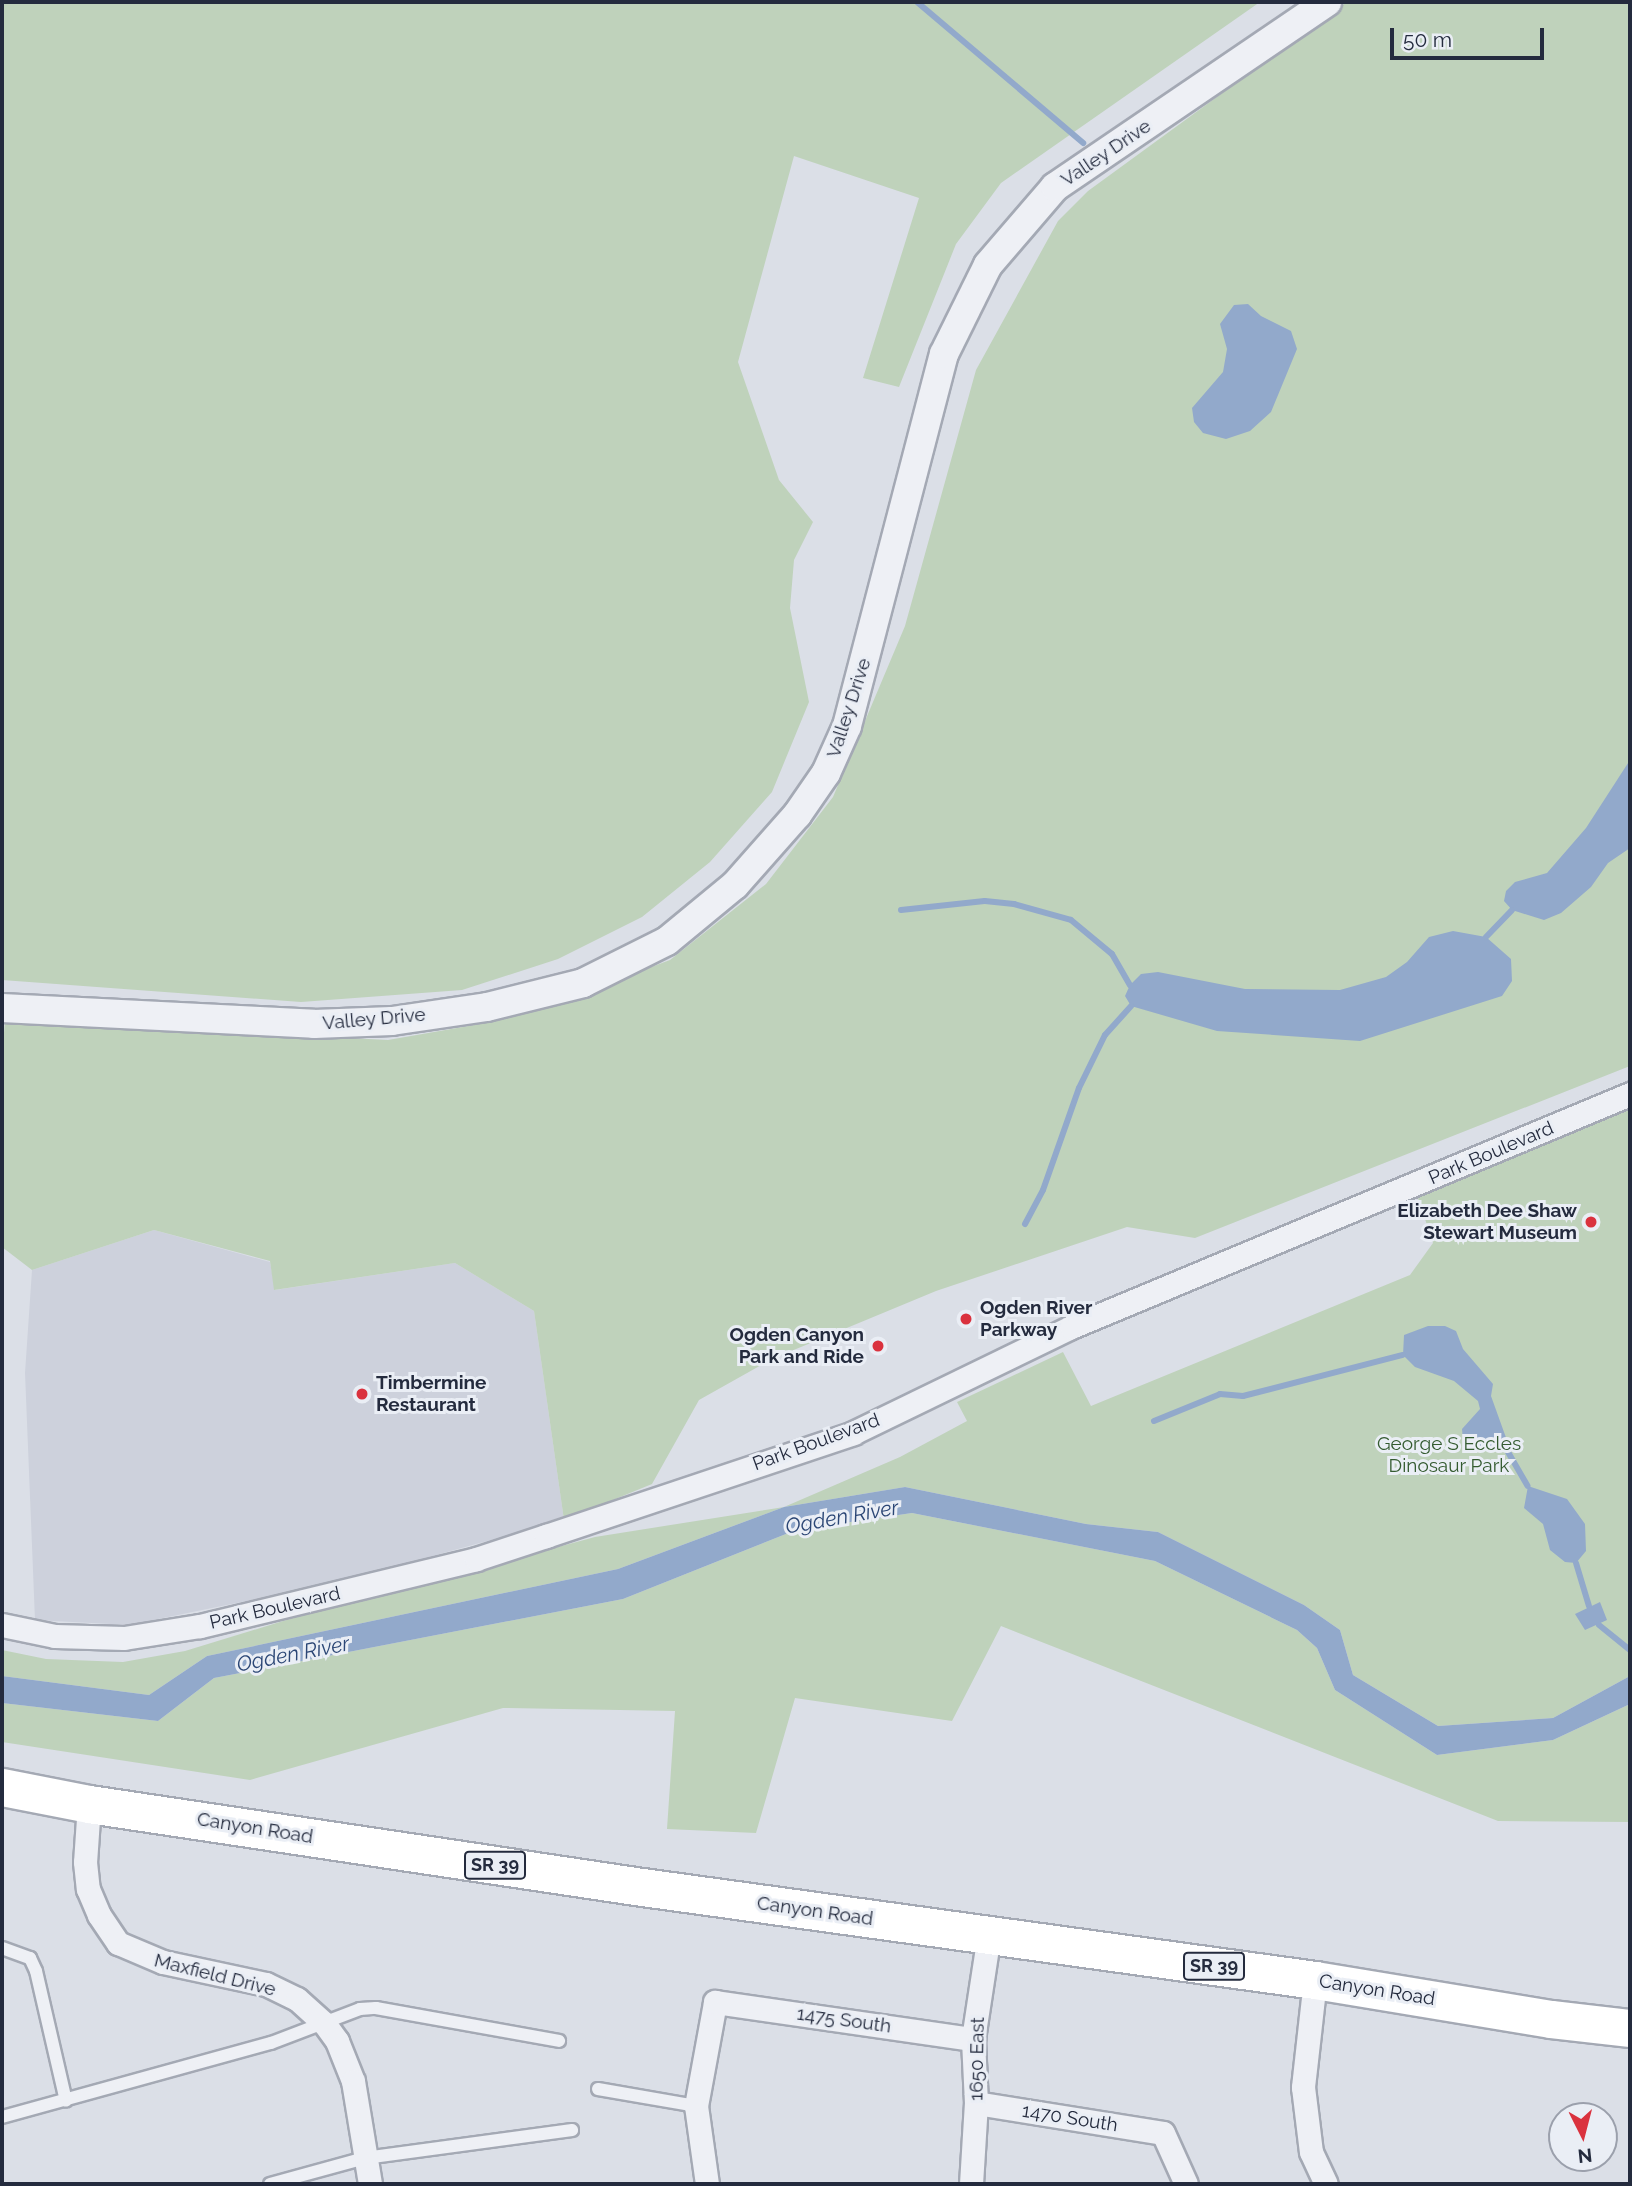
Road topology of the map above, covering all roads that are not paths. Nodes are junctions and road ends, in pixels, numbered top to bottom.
1 (1327, 2) edge
2 (2, 1008) edge
3 (1630, 1094) edge
4 (2, 1625) edge
5 (2, 1787) edge
6 (89, 1804) junction
7 (989, 1935) junction
8 (2, 1948) edge
9 (1315, 1980) junction
10 (324, 2023) junction
11 (1630, 2028) edge
12 (973, 2039) junction
13 (559, 2041) dead end
14 (598, 2089) dead end
15 (66, 2101) junction
16 (976, 2103) junction
17 (696, 2106) junction
18 (2, 2117) edge
19 (572, 2130) dead end
20 (365, 2158) junction
21 (270, 2184) edge
22 (370, 2184) edge
23 (707, 2184) edge
24 (971, 2184) edge
25 (1186, 2184) edge
26 (1326, 2184) edge

1 - 2 street, Valley Drive
3 - 4 street, Park Boulevard
5 - 6 main road, Canyon Road / SR 39
6 - 7 main road, Canyon Road / SR 39
6 - 10 street, Maxfield Drive
7 - 9 main road, Canyon Road / SR 39
7 - 12 street, 1650 East
8 - 15 lane
9 - 11 main road, Canyon Road / SR 39
9 - 26 street
10 - 13 lane
10 - 15 lane
10 - 20 street, Maxfield Drive
12 - 16 street, 1650 East
12 - 17 street, 1475 South
14 - 17 lane
15 - 18 lane
16 - 24 street, 1650 East
16 - 25 street, 1470 South
17 - 23 street
19 - 20 lane
20 - 21 lane
20 - 22 street, Maxfield Drive

